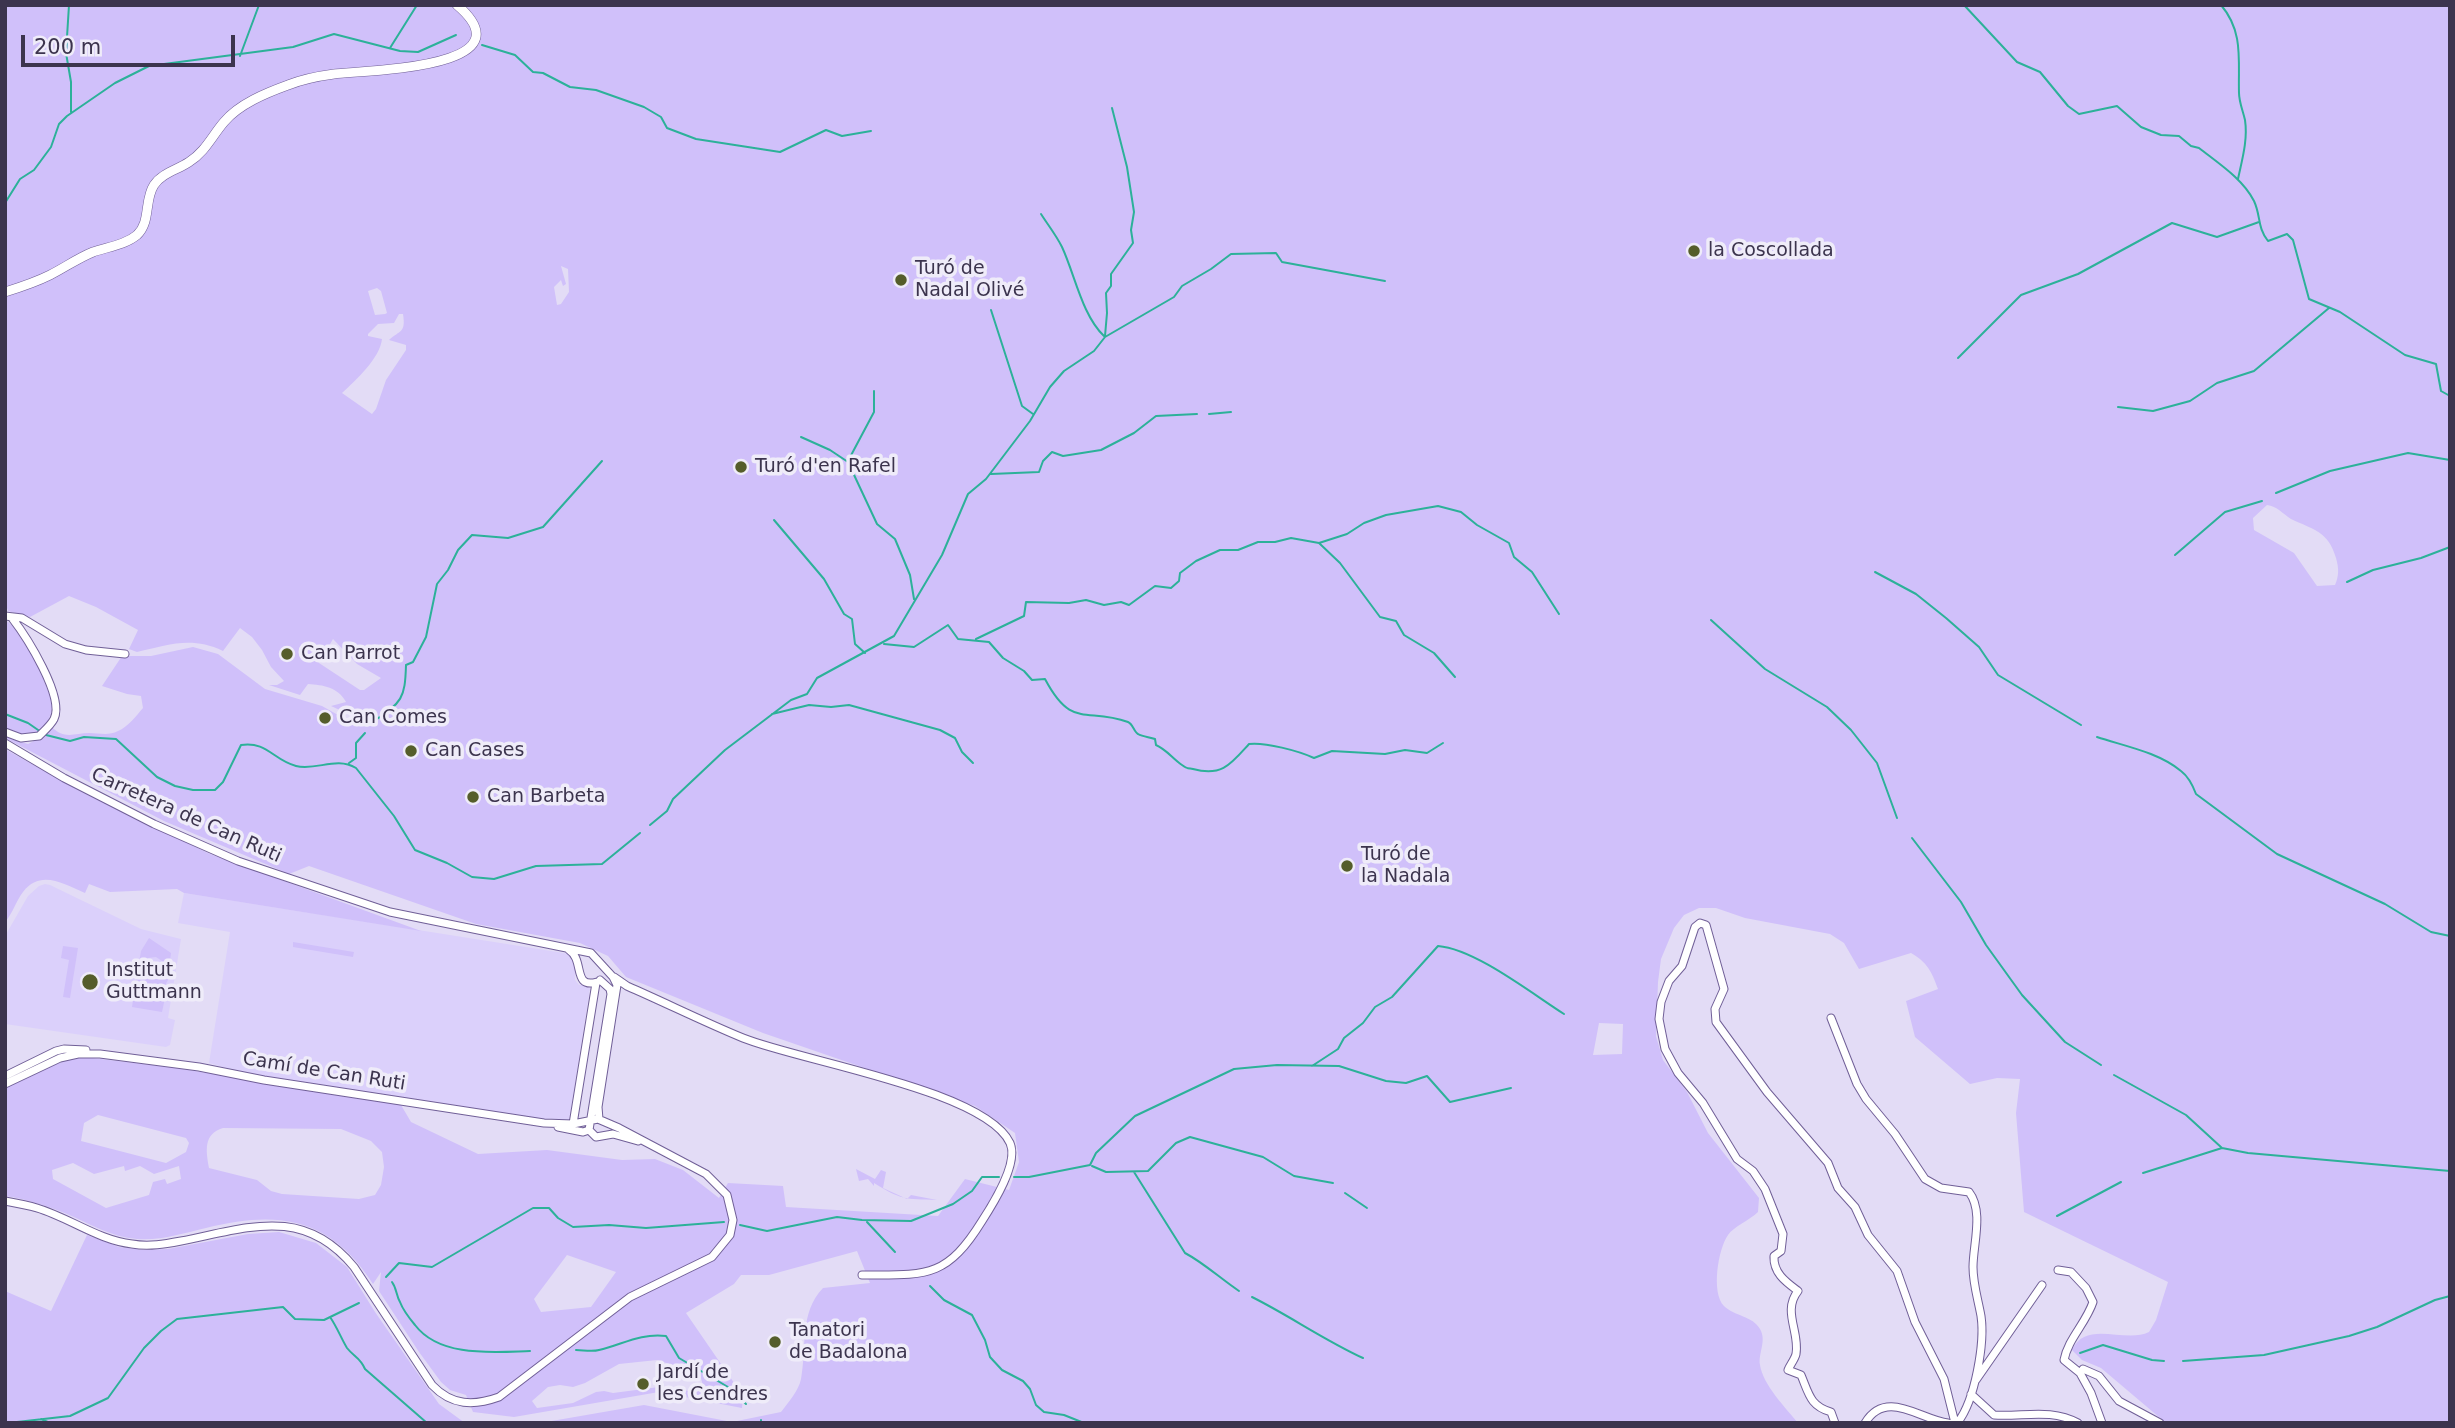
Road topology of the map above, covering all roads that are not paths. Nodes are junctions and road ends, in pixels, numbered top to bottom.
1 (457, 5) edge
2 (5, 292) edge
3 (9, 617) edge
4 (125, 654) dead end
5 (5, 732) edge
6 (5, 743) edge
7 (565, 948) junction
8 (600, 964) junction
9 (579, 970) junction
10 (615, 981) junction
11 (601, 983) junction
12 (1831, 1018) dead end
13 (100, 1054) junction
14 (43, 1056) junction
15 (69, 1056) junction
16 (5, 1076) edge
17 (14, 1080) junction
18 (5, 1084) edge
19 (597, 1121) junction
20 (544, 1123) junction
21 (573, 1124) junction
22 (604, 1134) junction
23 (649, 1143) junction
24 (5, 1201) edge
25 (2058, 1270) dead end
26 (862, 1275) dead end
27 (2042, 1285) dead end
28 (2080, 1373) junction
29 (1974, 1383) junction
30 (1971, 1394) junction
31 (1835, 1423) edge
32 (1865, 1423) edge
33 (1952, 1423) edge
34 (2078, 1423) edge
35 (2102, 1423) edge
36 (2160, 1423) edge

1 - 2 street
3 - 4 street
3 - 5 street
6 - 7 street, Carretera de Can Ruti
7 - 8 street, Carretera de Can Ruti
7 - 9 street
8 - 9 street
8 - 10 street, Carretera de Can Ruti
8 - 11 street
9 - 11 street
10 - 11 street
10 - 19 street
10 - 26 street
11 - 19 street
11 - 21 street
12 - 29 street
13 - 14 street, Camí de Can Ruti
13 - 15 street, Camí de Can Ruti
13 - 20 street, Camí de Can Ruti
14 - 15 street, Camí de Can Ruti
14 - 16 street, Camí de Can Ruti
14 - 17 street, Camí de Can Ruti
15 - 17 street, Camí de Can Ruti
17 - 18 street, Camí de Can Ruti
19 - 20 street, Camí de Can Ruti
19 - 21 street, Camí de Can Ruti
19 - 22 street
19 - 22 street
19 - 23 street
20 - 21 street, Camí de Can Ruti
22 - 23 street
23 - 24 street
25 - 28 street
27 - 29 street
28 - 35 street
28 - 36 street
29 - 30 street
30 - 33 street
30 - 34 street
31 - 33 street
32 - 33 street

